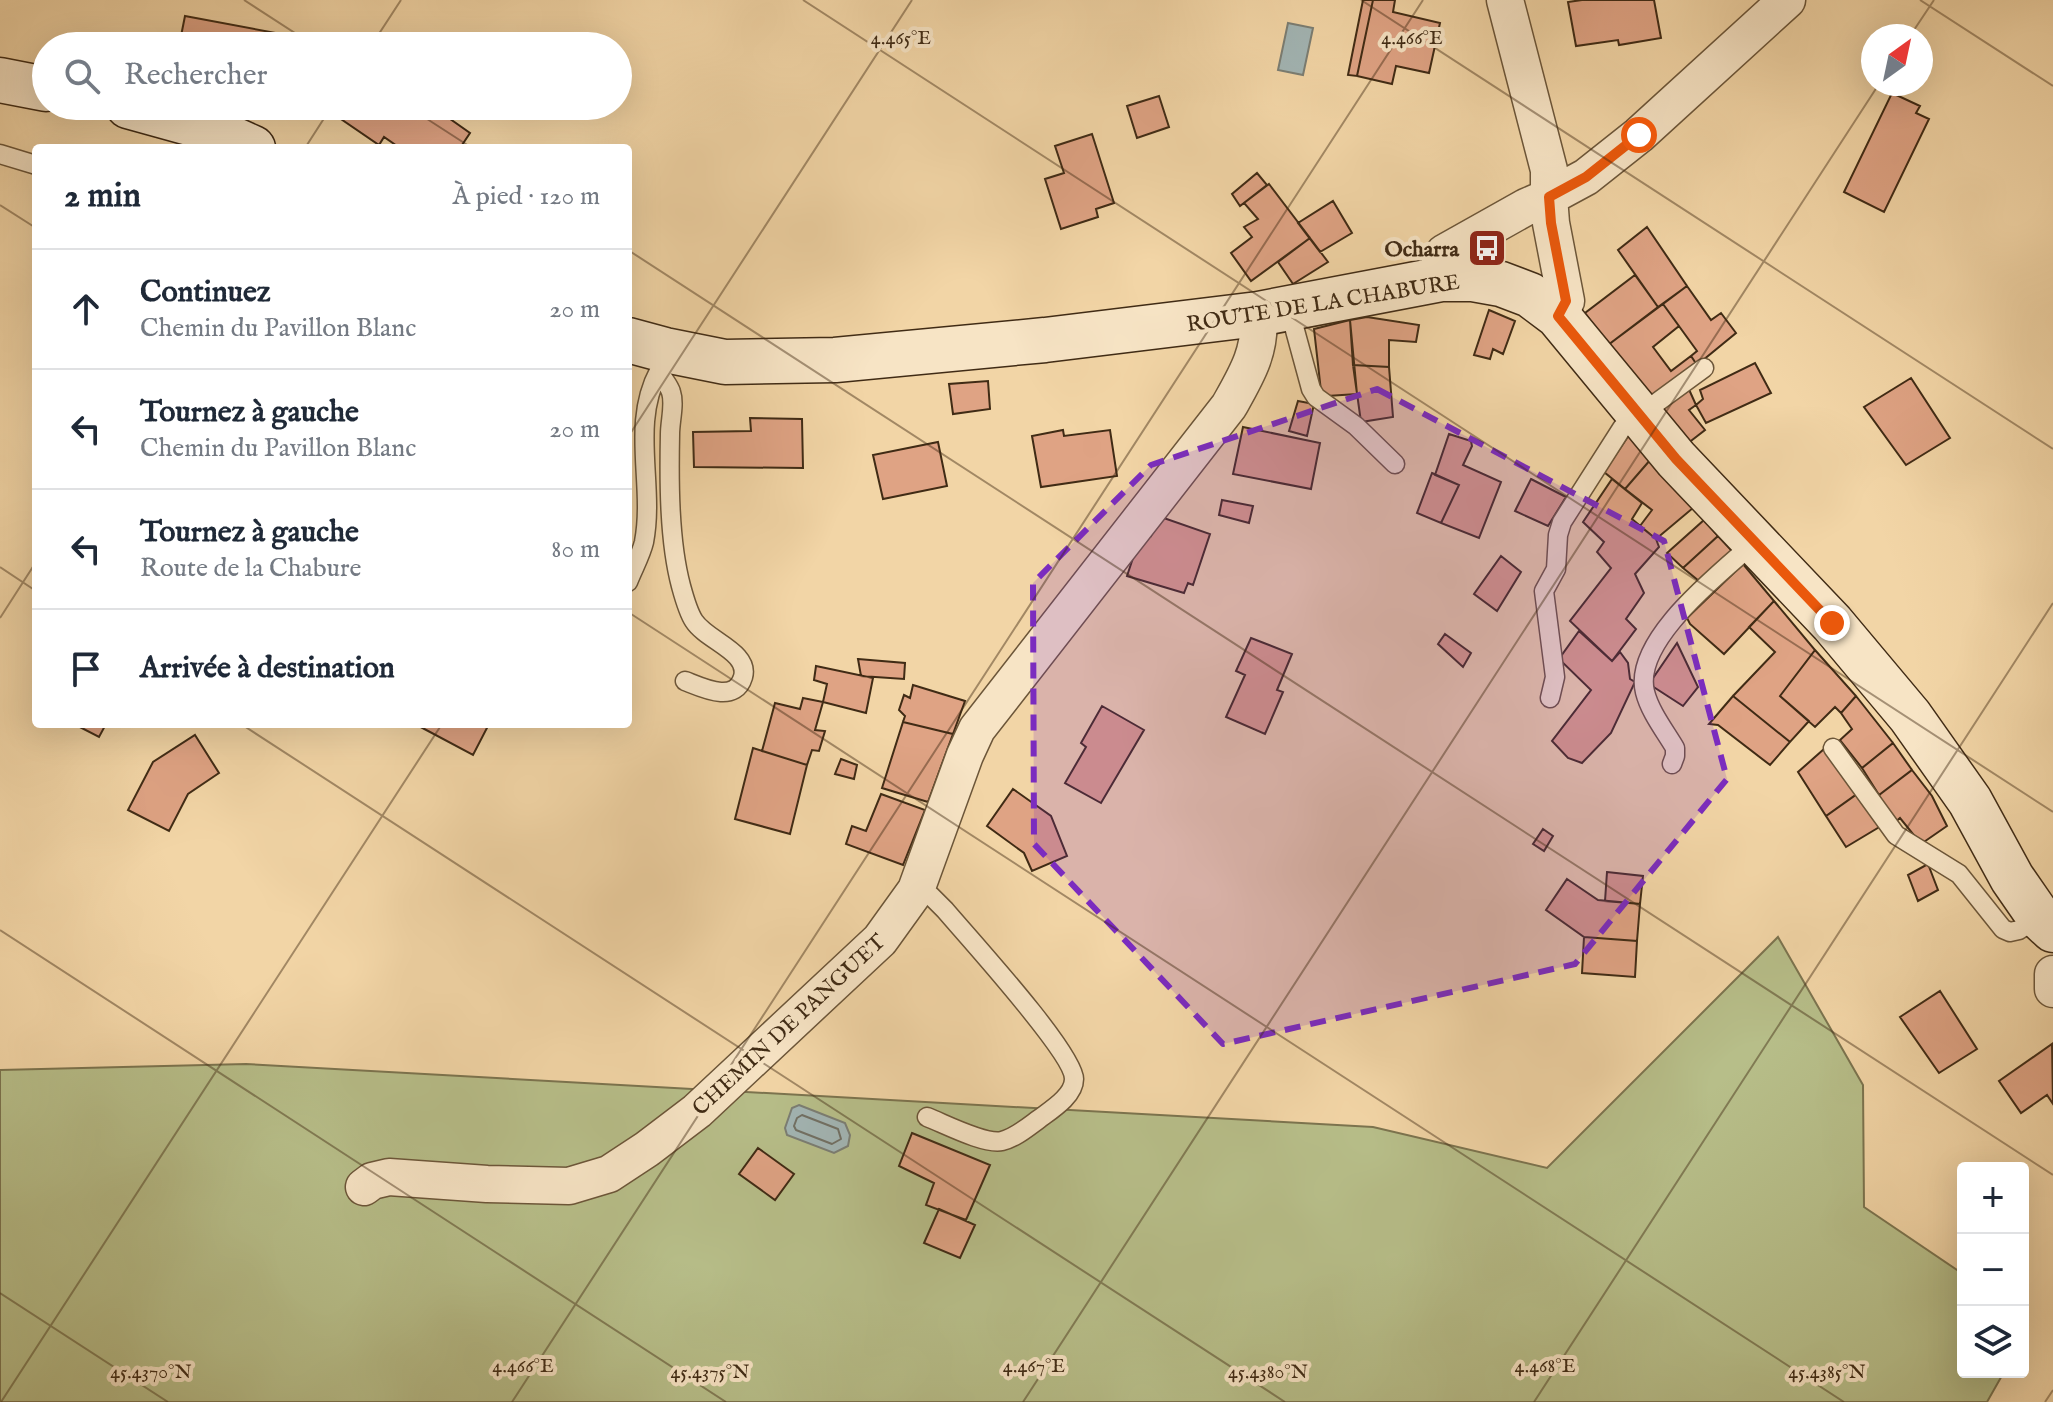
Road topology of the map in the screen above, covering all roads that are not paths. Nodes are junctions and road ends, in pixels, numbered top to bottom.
1 (1505, 0) edge
2 (1787, 0) edge
3 (0, 80) edge
4 (32, 86) edge
5 (179, 120) edge
6 (244, 144) edge
7 (0, 154) edge
8 (32, 164) edge
9 (1549, 197) junction
10 (1442, 279) junction
11 (1275, 310) junction
12 (1558, 316) junction
13 (651, 354) edge
14 (1704, 368) dead end
15 (1639, 414) junction
16 (1395, 464) dead end
17 (1756, 541) junction
18 (632, 572) edge
19 (685, 681) dead end
20 (1550, 698) dead end
21 (1833, 748) dead end
22 (1672, 764) dead end
23 (916, 890) junction
24 (2046, 923) edge
25 (2053, 974) edge
26 (2053, 989) edge
27 (927, 1117) dead end
28 (364, 1187) dead end

1 - 9 street
2 - 9 street
3 - 4 main road
5 - 6 main road
7 - 8 lane
9 - 10 street
9 - 12 street
10 - 11 main road, ROUTE DE LA CHABURE
10 - 12 main road, ROUTE DE LA CHABURE
11 - 13 main road, ROUTE DE LA CHABURE
11 - 16 lane
11 - 23 street, CHEMIN DE PANGUET
12 - 15 main road, ROUTE DE LA CHABURE
13 - 18 lane
13 - 19 lane
14 - 15 lane
15 - 17 main road, ROUTE DE LA CHABURE
15 - 20 lane
17 - 22 lane
17 - 24 main road, ROUTE DE LA CHABURE
21 - 24 lane
23 - 27 lane
23 - 28 street, CHEMIN DE PANGUET
25 - 26 street

